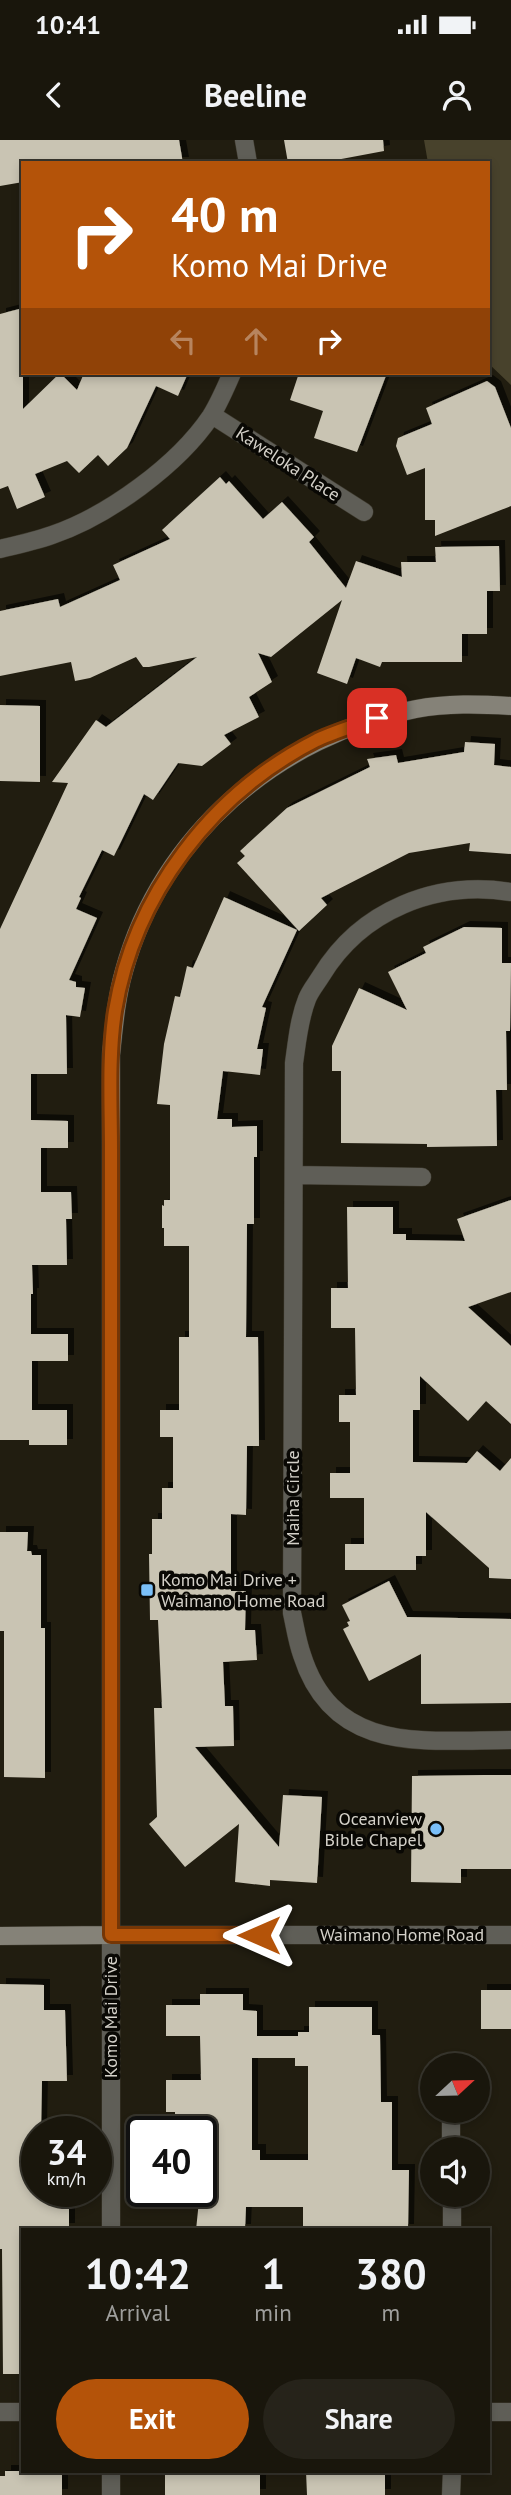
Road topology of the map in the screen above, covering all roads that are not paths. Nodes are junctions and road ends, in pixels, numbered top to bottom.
1 (244, 140) edge
2 (248, 161) edge
3 (231, 375) edge
4 (212, 415) junction
5 (364, 512) dead end
6 (0, 549) edge
7 (511, 706) edge
8 (511, 892) edge
9 (294, 1175) junction
10 (422, 1177) dead end
11 (511, 1740) edge
12 (111, 1935) junction
13 (511, 1935) edge
14 (0, 1936) edge
15 (452, 2207) edge
16 (111, 2228) edge
17 (452, 2228) edge
18 (0, 2412) edge
19 (21, 2412) edge
20 (490, 2412) edge
21 (511, 2412) edge
22 (111, 2473) edge
23 (452, 2473) edge
24 (111, 2495) edge
25 (452, 2495) edge

1 - 2 street
3 - 4 street
4 - 5 street, Kaweloka Place
4 - 6 street
7 - 12 main road, Komo Mai Drive
8 - 9 street, Maiha Circle
9 - 10 street
9 - 11 street, Maiha Circle
12 - 13 street, Waimano Home Road
12 - 14 main road, Waimano Home Road
12 - 16 street, Komo Mai Drive
15 - 17 street
18 - 19 street
20 - 21 street
22 - 24 street
23 - 25 street

